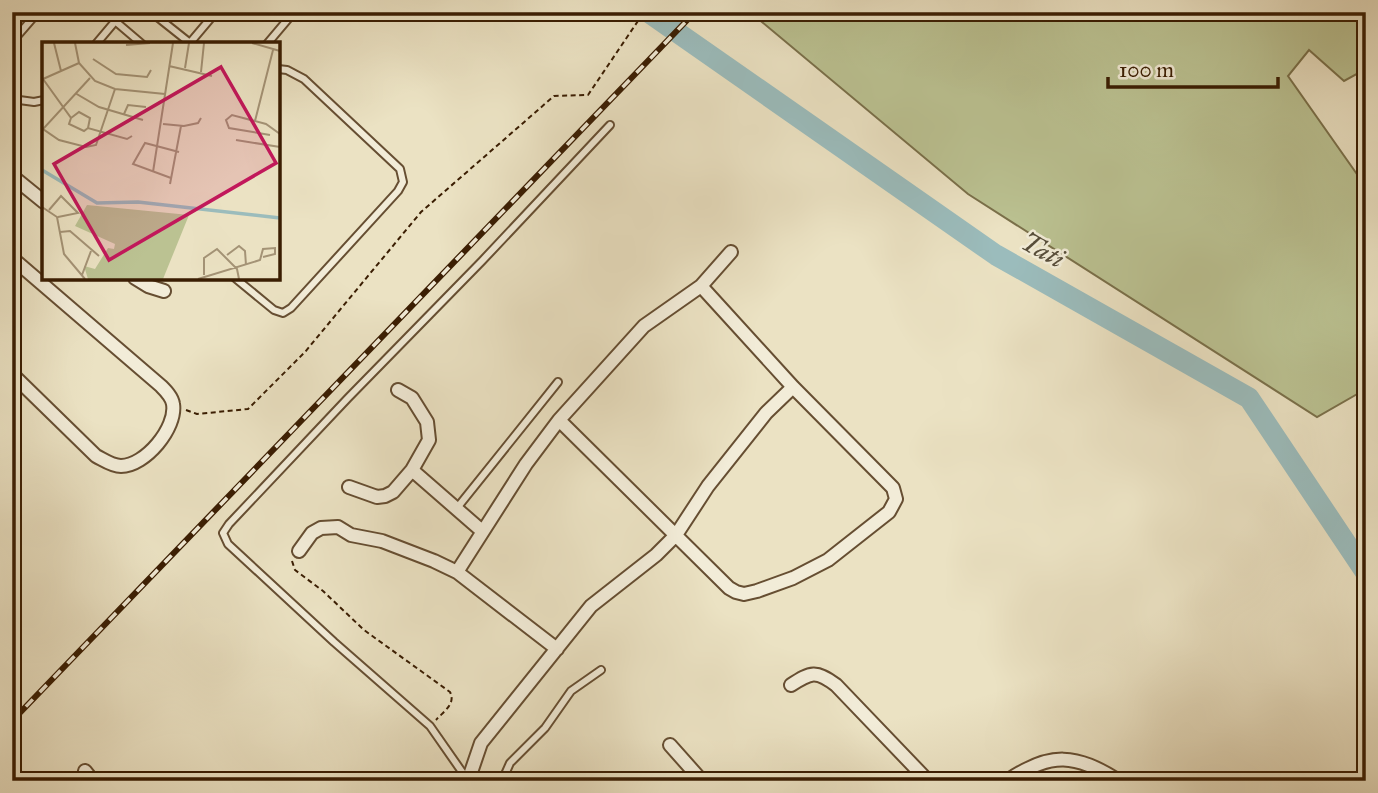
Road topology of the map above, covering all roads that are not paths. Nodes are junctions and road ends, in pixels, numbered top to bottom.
1 (18, 12) edge
2 (38, 12) edge
3 (123, 12) edge
4 (151, 12) edge
5 (204, 12) edge
6 (294, 12) edge
7 (213, 15) edge
8 (12, 19) edge
9 (115, 21) junction
10 (12, 42) edge
11 (98, 42) edge
12 (140, 42) edge
13 (188, 42) edge
14 (190, 42) edge
15 (269, 42) edge
16 (280, 69) edge
17 (12, 100) edge
18 (42, 100) edge
19 (610, 124) dead end
20 (12, 176) edge
21 (42, 200) edge
22 (731, 252) dead end
23 (12, 258) edge
24 (138, 280) edge
25 (237, 280) edge
26 (701, 286) junction
27 (164, 291) dead end
28 (12, 374) edge
29 (558, 382) dead end
30 (793, 387) junction
31 (398, 390) dead end
32 (559, 420) junction
33 (412, 470) junction
34 (349, 486) dead end
35 (456, 509) junction
36 (482, 531) junction
37 (676, 535) junction
38 (299, 551) road end
39 (457, 572) junction
40 (557, 649) junction
41 (601, 670) dead end
42 (791, 685) dead end
43 (670, 745) dead end
44 (468, 781) edge
45 (502, 781) edge
46 (702, 781) edge
47 (928, 781) edge
48 (1007, 781) edge
49 (1119, 781) edge

1 - 8 lane
2 - 10 lane
3 - 9 lane
4 - 13 lane
5 - 7 lane
6 - 15 lane
7 - 14 lane
9 - 11 lane
9 - 12 lane
16 - 25 lane
17 - 18 lane
19 - 44 lane
20 - 21 street
22 - 26 street
23 - 28 street
24 - 27 street
26 - 30 street
26 - 32 street
29 - 35 lane
30 - 37 street
30 - 37 street
31 - 33 street
32 - 36 street
32 - 37 street
33 - 34 street
33 - 35 street
35 - 36 street
36 - 39 street
37 - 40 street
38 - 39 street
39 - 40 street
40 - 44 street
41 - 45 lane
42 - 47 street
43 - 46 street
48 - 49 street

